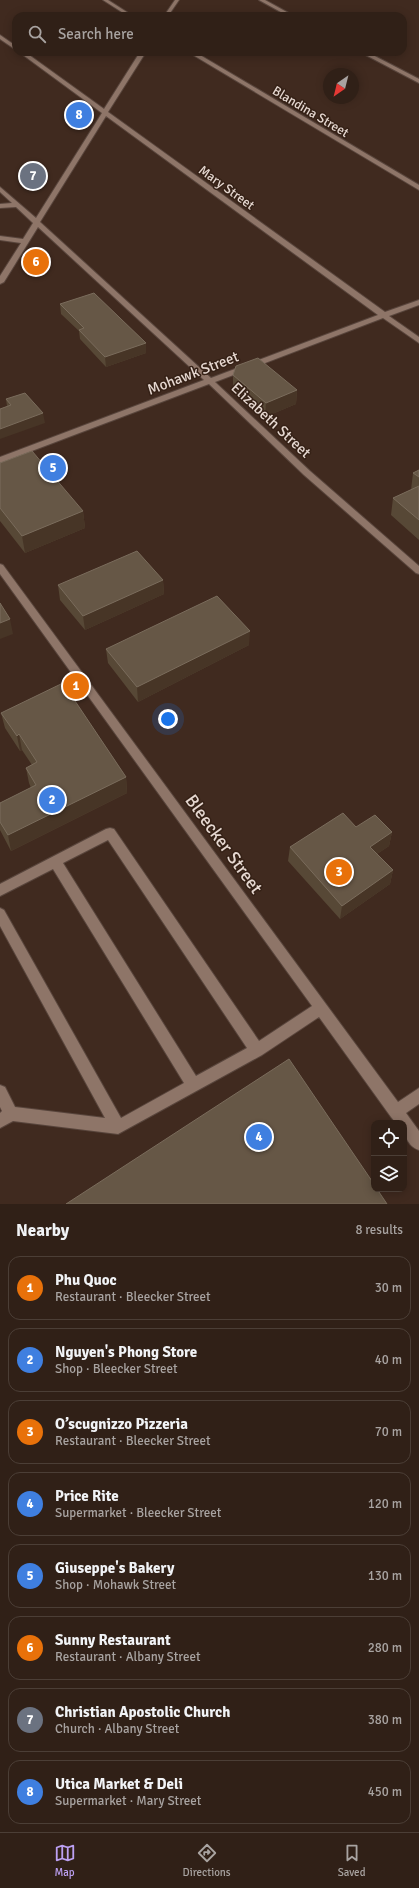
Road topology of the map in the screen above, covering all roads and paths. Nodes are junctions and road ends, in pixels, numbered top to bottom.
1 (105, 0) edge
2 (177, 0) edge
3 (261, 0) edge
4 (124, 12) edge
5 (169, 12) edge
6 (284, 12) edge
7 (0, 37) edge
8 (12, 45) edge
9 (27, 56) edge
10 (141, 56) edge
11 (198, 56) edge
12 (371, 56) edge
13 (419, 81) edge
14 (106, 114) junction
15 (419, 188) edge
16 (0, 189) edge
17 (18, 205) junction
18 (0, 206) edge
19 (37, 222) junction
20 (0, 238) edge
21 (26, 241) junction
22 (0, 282) edge
23 (419, 302) edge
24 (384, 315) junction
25 (419, 341) edge
26 (210, 381) junction
27 (0, 460) edge
28 (0, 567) edge
29 (419, 571) edge
30 (55, 861) junction
31 (0, 890) edge
32 (0, 914) edge
33 (321, 1008) junction
34 (257, 1050) junction
35 (193, 1085) junction
36 (0, 1092) edge
37 (419, 1095) edge
38 (396, 1112) junction
39 (5, 1117) edge
40 (118, 1127) junction
41 (419, 1143) edge

1 - 4 street
2 - 5 street
3 - 6 street
7 - 8 street
9 - 14 street, Mary Street
10 - 14 street
11 - 15 street, Blandina Street
12 - 13 street
14 - 19 street
14 - 24 street, Mary Street
16 - 17 street, Elizabeth Street
17 - 18 street
17 - 19 street, Elizabeth Street
19 - 21 street
19 - 26 street, Elizabeth Street
20 - 21 street
21 - 22 street
23 - 24 street, Mohawk Street
24 - 25 street, Mary Street
24 - 26 street, Mohawk Street
26 - 27 street, Mohawk Street
26 - 29 street, Elizabeth Street
28 - 33 street, Bleecker Street
30 - 31 street
30 - 34 street
30 - 35 street
32 - 40 street
33 - 34 street
33 - 38 street, Bleecker Street
34 - 35 street
35 - 40 street
36 - 39 street
37 - 38 street
38 - 41 street, Bleecker Street
39 - 40 street

